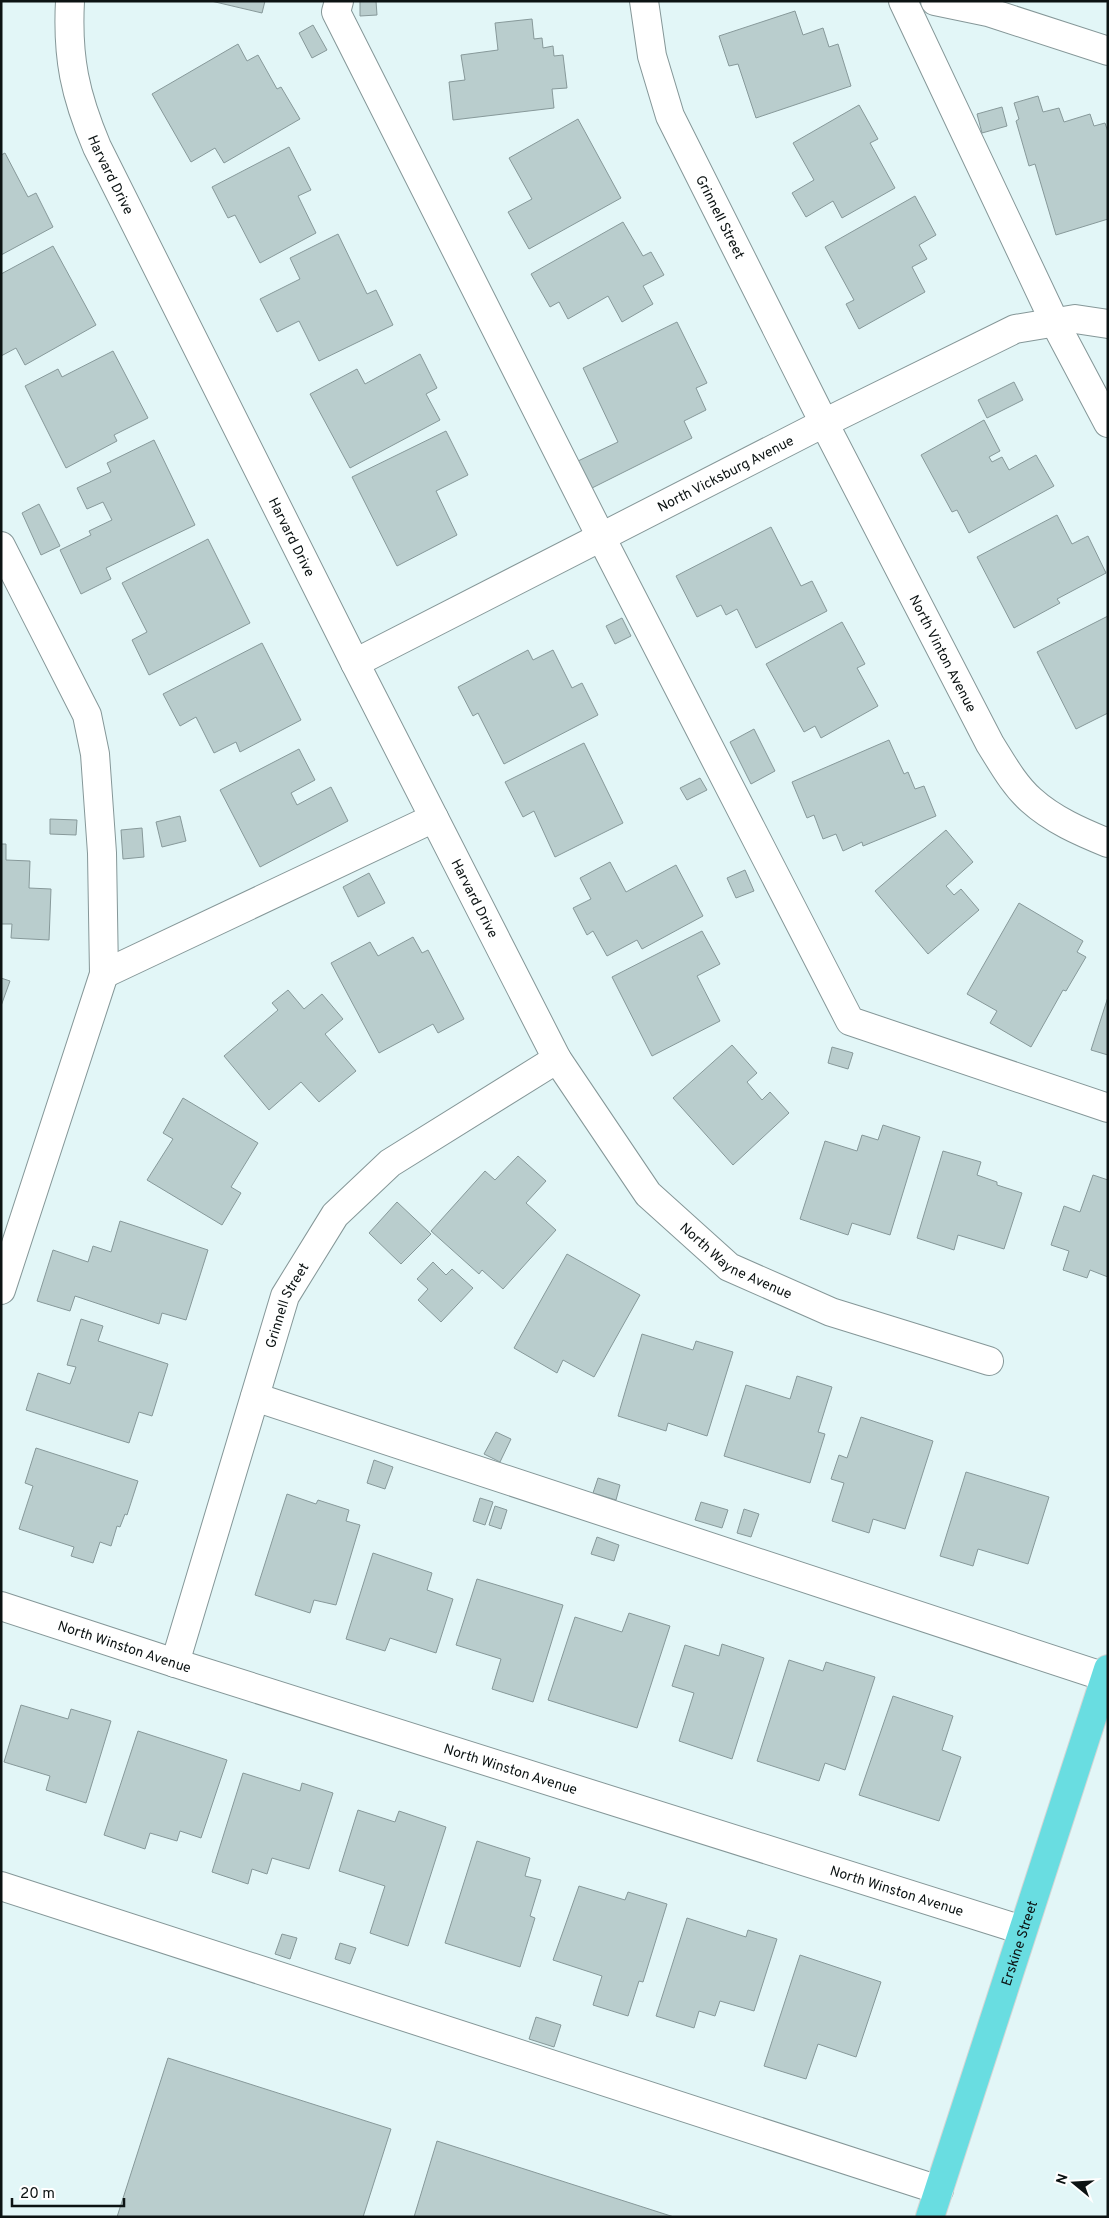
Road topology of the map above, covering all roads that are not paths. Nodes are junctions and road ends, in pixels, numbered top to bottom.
1 (70, 1) edge
2 (339, 1) edge
3 (644, 1) edge
4 (903, 1) edge
5 (935, 1) edge
6 (1108, 51) edge
7 (1054, 323) junction
8 (1108, 324) edge
9 (824, 423) junction
10 (1108, 423) edge
11 (601, 537) junction
12 (1, 546) edge
13 (355, 663) junction
14 (434, 818) junction
15 (1108, 843) edge
16 (104, 974) junction
17 (557, 1059) junction
18 (1108, 1108) edge
19 (1, 1290) edge
20 (989, 1361) dead end
21 (255, 1397) junction
22 (1, 1606) edge
23 (175, 1664) junction
24 (1106, 1673) edge
25 (1, 1886) edge
26 (1022, 1930) junction
27 (939, 2190) junction
28 (930, 2217) edge

1 - 13 street, Harvard Drive
2 - 11 street
3 - 9 street, Grinnell Street
4 - 7 street
5 - 6 street
7 - 8 street, North Vicksburg Avenue
7 - 9 street, North Vicksburg Avenue
7 - 10 street
9 - 11 street, North Vicksburg Avenue
9 - 15 street, North Vinton Avenue
11 - 13 street, North Vicksburg Avenue
11 - 18 street
12 - 16 street
13 - 14 street, Harvard Drive
14 - 16 street
14 - 17 street, Harvard Drive
16 - 19 street
17 - 20 street, North Wayne Avenue
17 - 21 street, Grinnell Street
21 - 23 street, Grinnell Street
21 - 24 street
22 - 23 street, North Winston Avenue
23 - 26 street, North Winston Avenue
24 - 26 main road, Erskine Street
25 - 27 street
26 - 27 main road, Erskine Street
27 - 28 main road, Erskine Street

